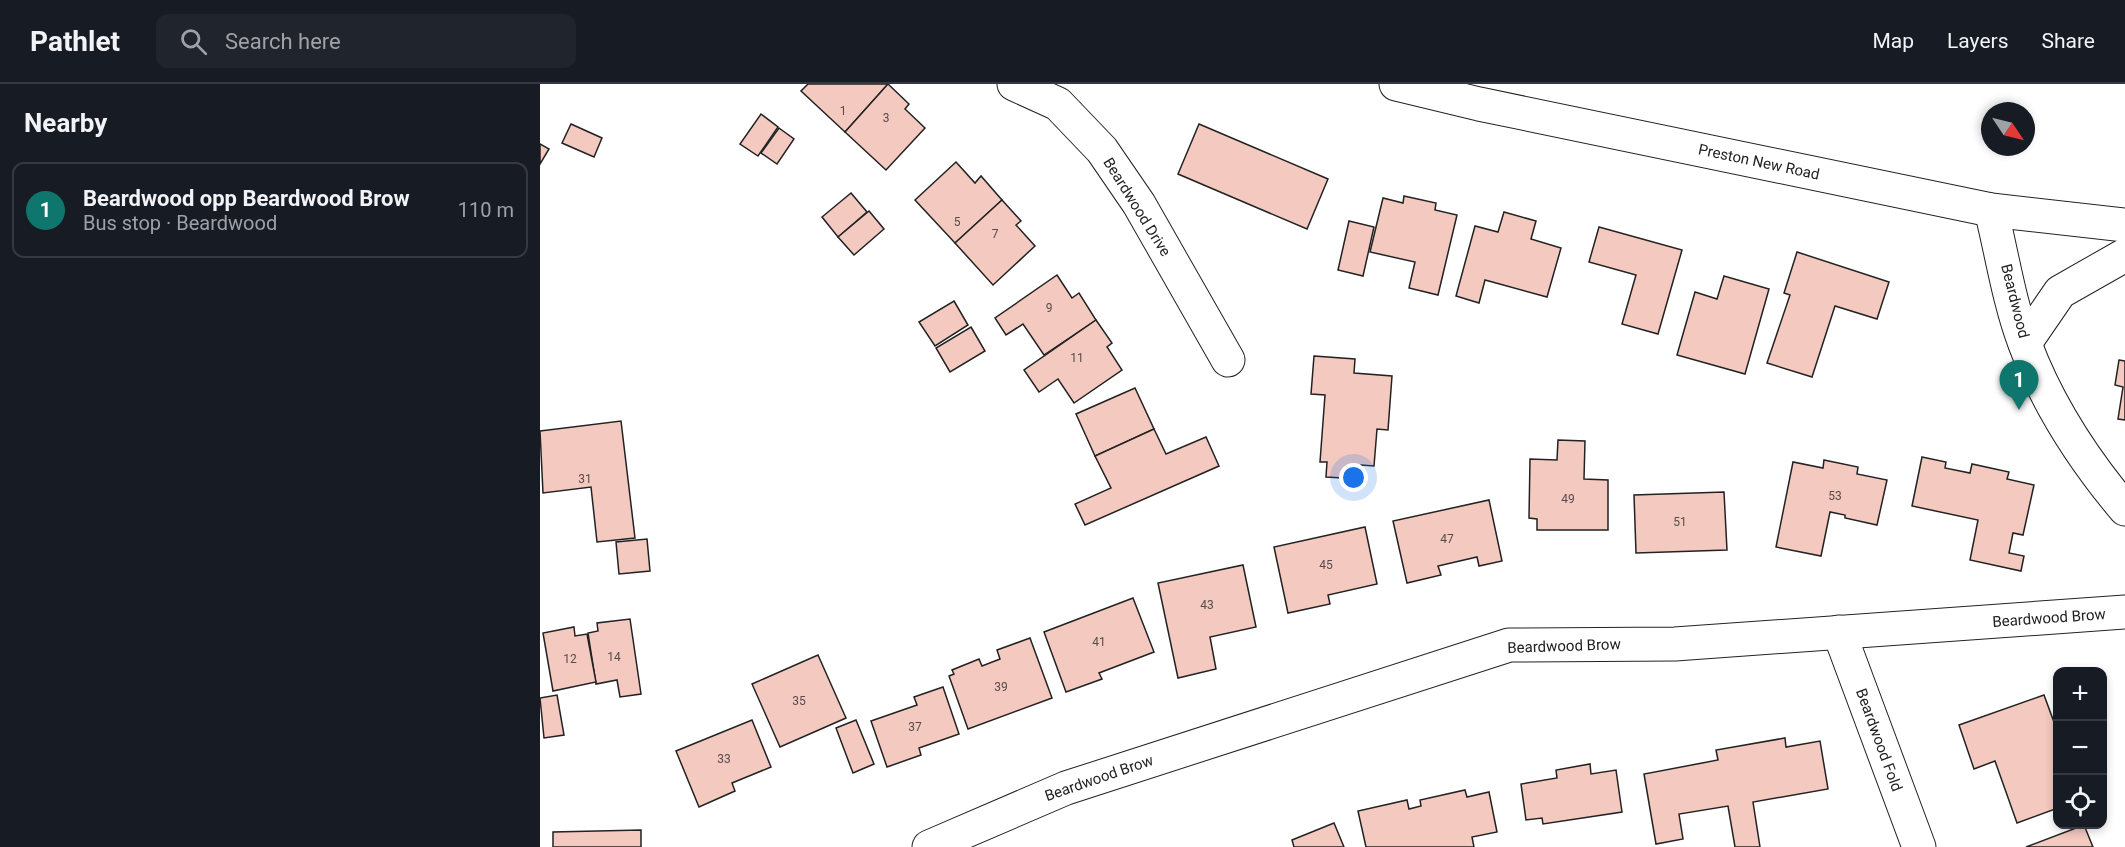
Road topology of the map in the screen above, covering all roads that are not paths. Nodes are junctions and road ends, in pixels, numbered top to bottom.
1 (1014, 84) edge
2 (1396, 84) edge
3 (1991, 210) junction
4 (2125, 225) edge
5 (2125, 255) edge
6 (2025, 342) junction
7 (1228, 360) dead end
8 (2125, 509) edge
9 (2125, 612) edge
10 (1839, 632) junction
11 (929, 847) edge
12 (1919, 847) edge

1 - 7 main road, Beardwood Drive
2 - 3 main road, Preston New Road
3 - 4 main road, Preston New Road
3 - 6 main road, Beardwood
5 - 6 main road
6 - 8 main road, Beardwood
9 - 10 main road, Beardwood Brow
10 - 11 main road, Beardwood Brow
10 - 12 main road, Beardwood Fold

